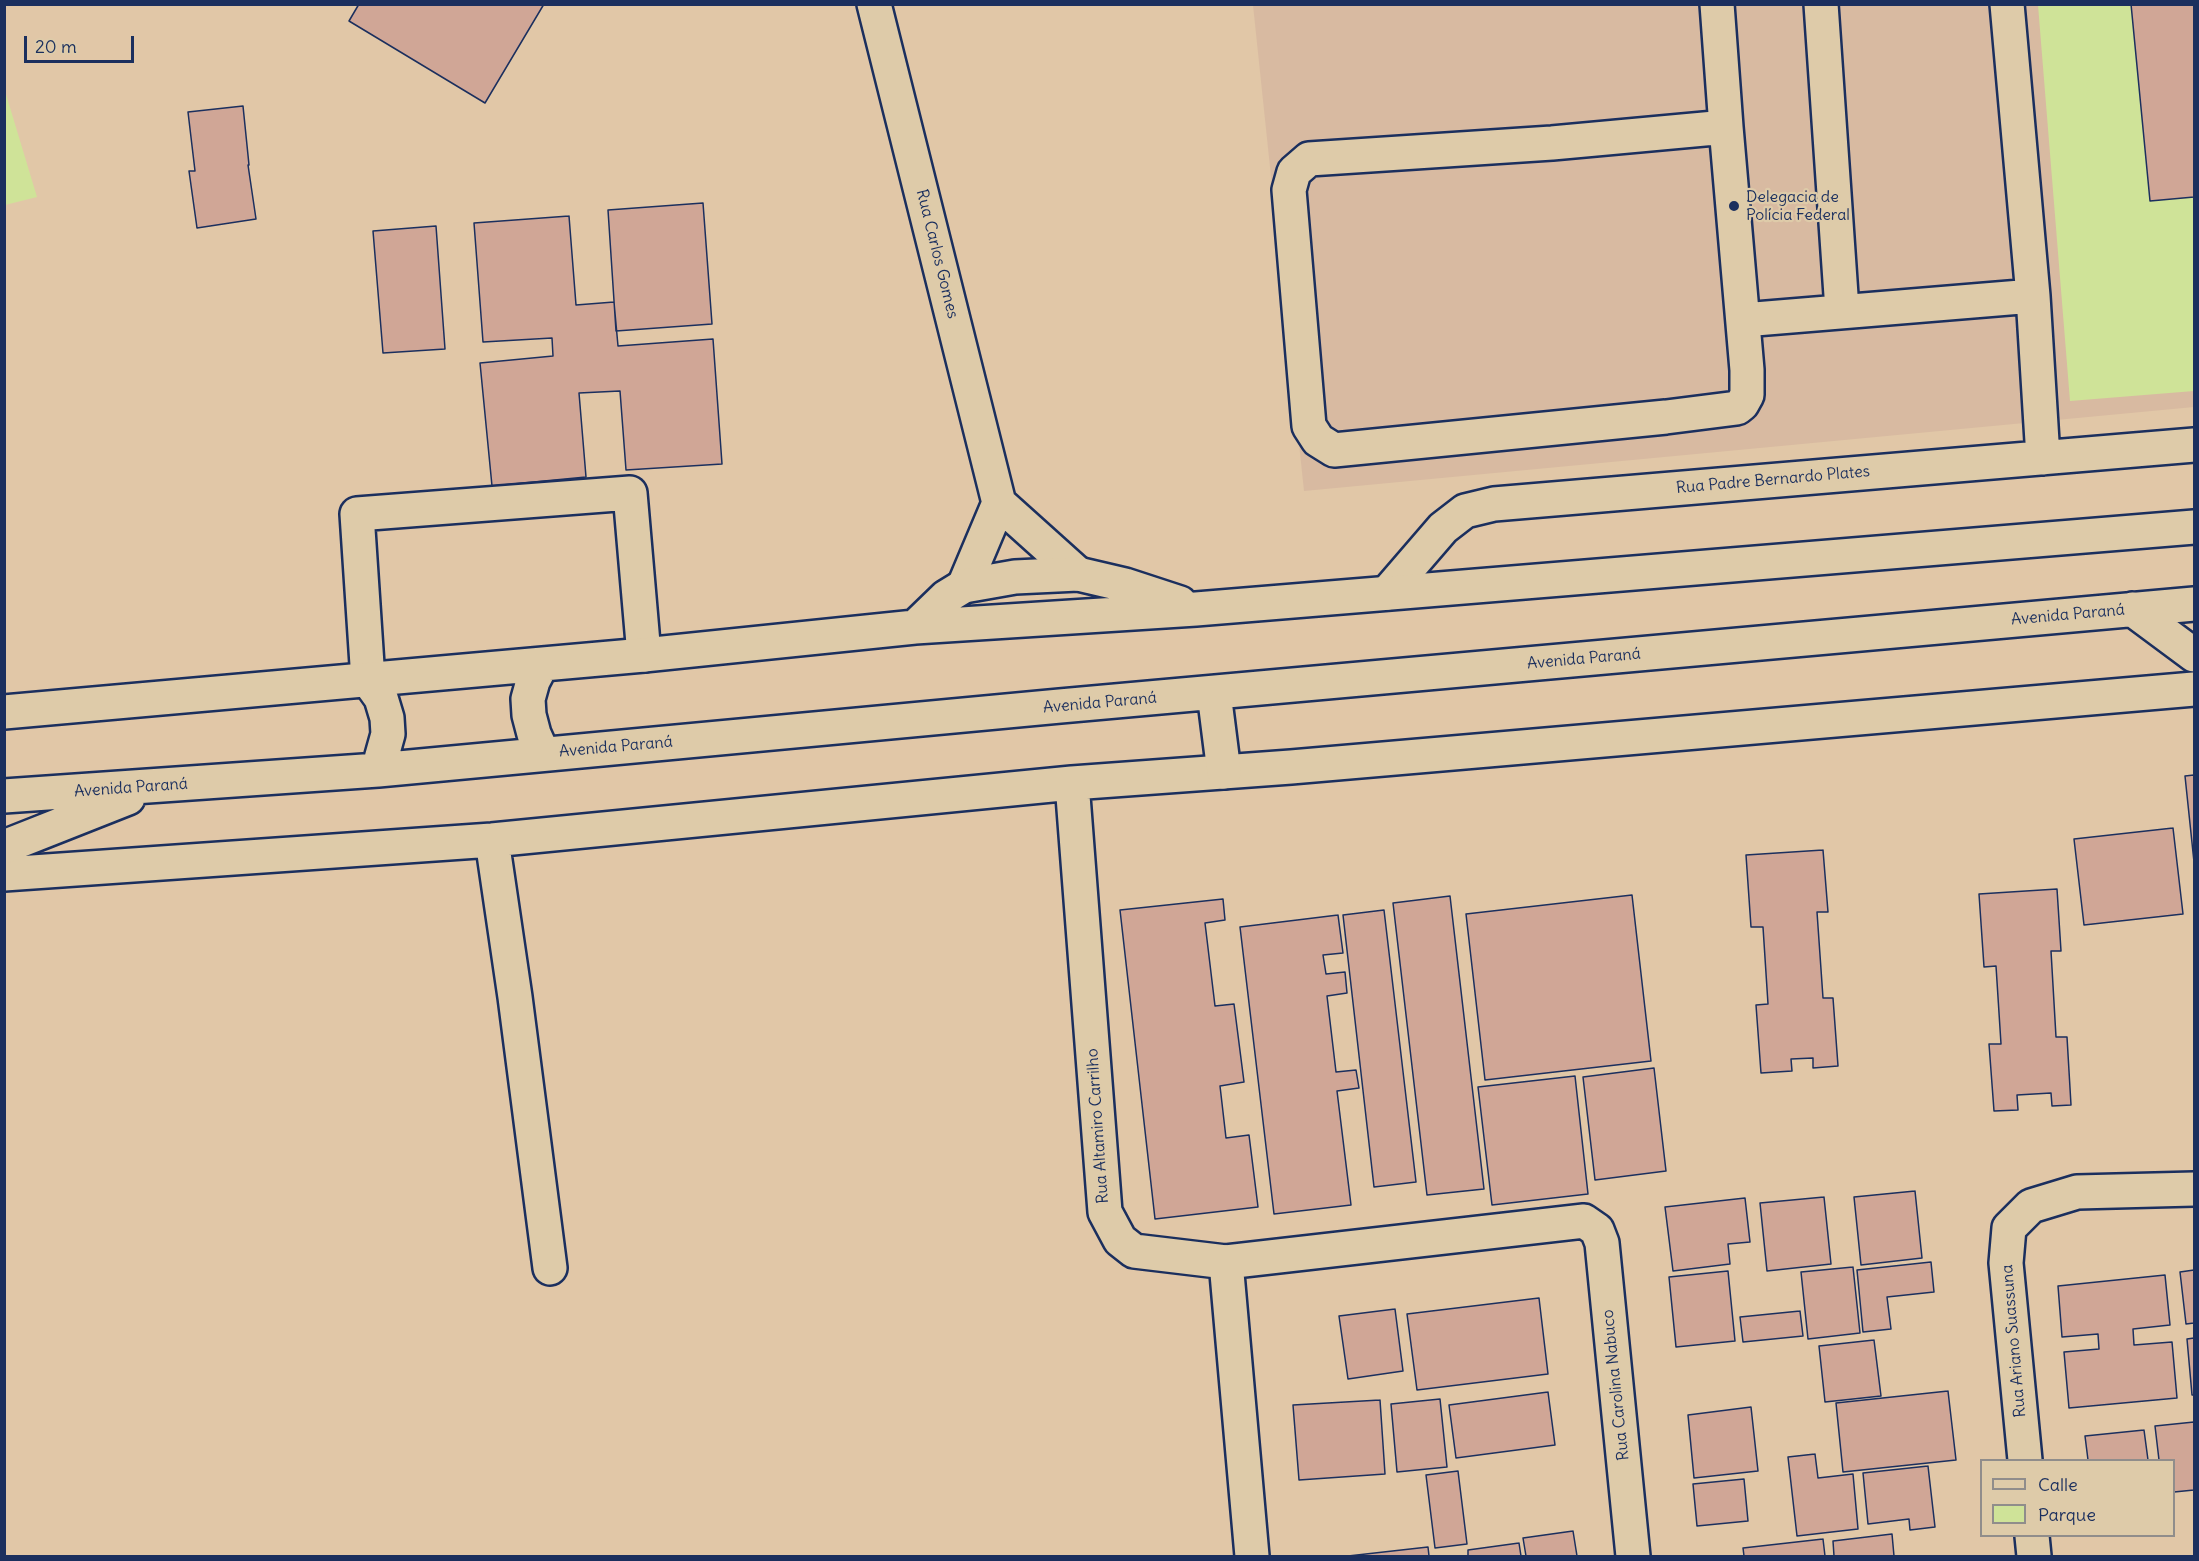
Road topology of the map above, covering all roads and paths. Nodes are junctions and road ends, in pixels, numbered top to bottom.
1 (874, 4) edge
2 (1717, 4) edge
3 (1821, 4) edge
4 (2007, 4) edge
5 (1726, 127) junction
6 (2032, 296) junction
7 (1842, 310) junction
8 (1743, 320) junction
9 (2194, 445) edge
10 (2043, 458) junction
11 (999, 503) junction
12 (2194, 527) edge
13 (1078, 574) junction
14 (964, 586) junction
15 (1387, 593) junction
16 (2194, 604) edge
17 (1196, 609) junction
18 (2132, 609) junction
19 (915, 627) junction
20 (644, 655) junction
21 (2194, 655) edge
22 (542, 664) junction
23 (368, 680) junction
24 (2194, 689) edge
25 (1214, 693) junction
26 (4, 712) edge
27 (543, 754) junction
28 (378, 770) junction
29 (1224, 772) junction
30 (1072, 783) junction
31 (158, 787) junction
32 (4, 796) edge
33 (492, 840) junction
34 (4, 847) edge
35 (4, 874) edge
36 (2194, 1189) edge
37 (1584, 1221) joint
38 (1226, 1262) junction
39 (550, 1268) dead end
40 (2025, 1459) edge
41 (2032, 1537) edge
42 (1252, 1557) edge
43 (1633, 1557) edge
44 (2034, 1557) edge

1 - 11 street, Rua Carlos Gomes
2 - 5 street
3 - 7 street
4 - 6 street
5 - 8 street
5 - 8 street
6 - 7 street
6 - 10 street
7 - 8 street
9 - 10 street, Rua Padre Bernardo Plates
10 - 15 street, Rua Padre Bernardo Plates
11 - 13 street
11 - 14 street
12 - 15 street
13 - 14 street
13 - 17 street
14 - 19 street
15 - 17 street
16 - 18 street, Avenida Paraná
17 - 19 street
18 - 21 street
18 - 25 street, Avenida Paraná
19 - 20 street
20 - 22 street
20 - 23 street
22 - 23 street
22 - 27 street
23 - 26 street
23 - 28 street
24 - 29 street
25 - 27 street, Avenida Paraná
25 - 29 street
27 - 28 street, Avenida Paraná
28 - 31 street, Avenida Paraná
29 - 30 street
30 - 33 street
30 - 38 street, Rua Altamiro Carrilho
31 - 32 street, Avenida Paraná
31 - 34 street
33 - 35 street
33 - 39 street
36 - 40 street, Rua Ariano Suassuna
37 - 38 street, Rua Altamiro Carrilho
37 - 43 street, Rua Carolina Nabuco
38 - 42 street
41 - 44 street

